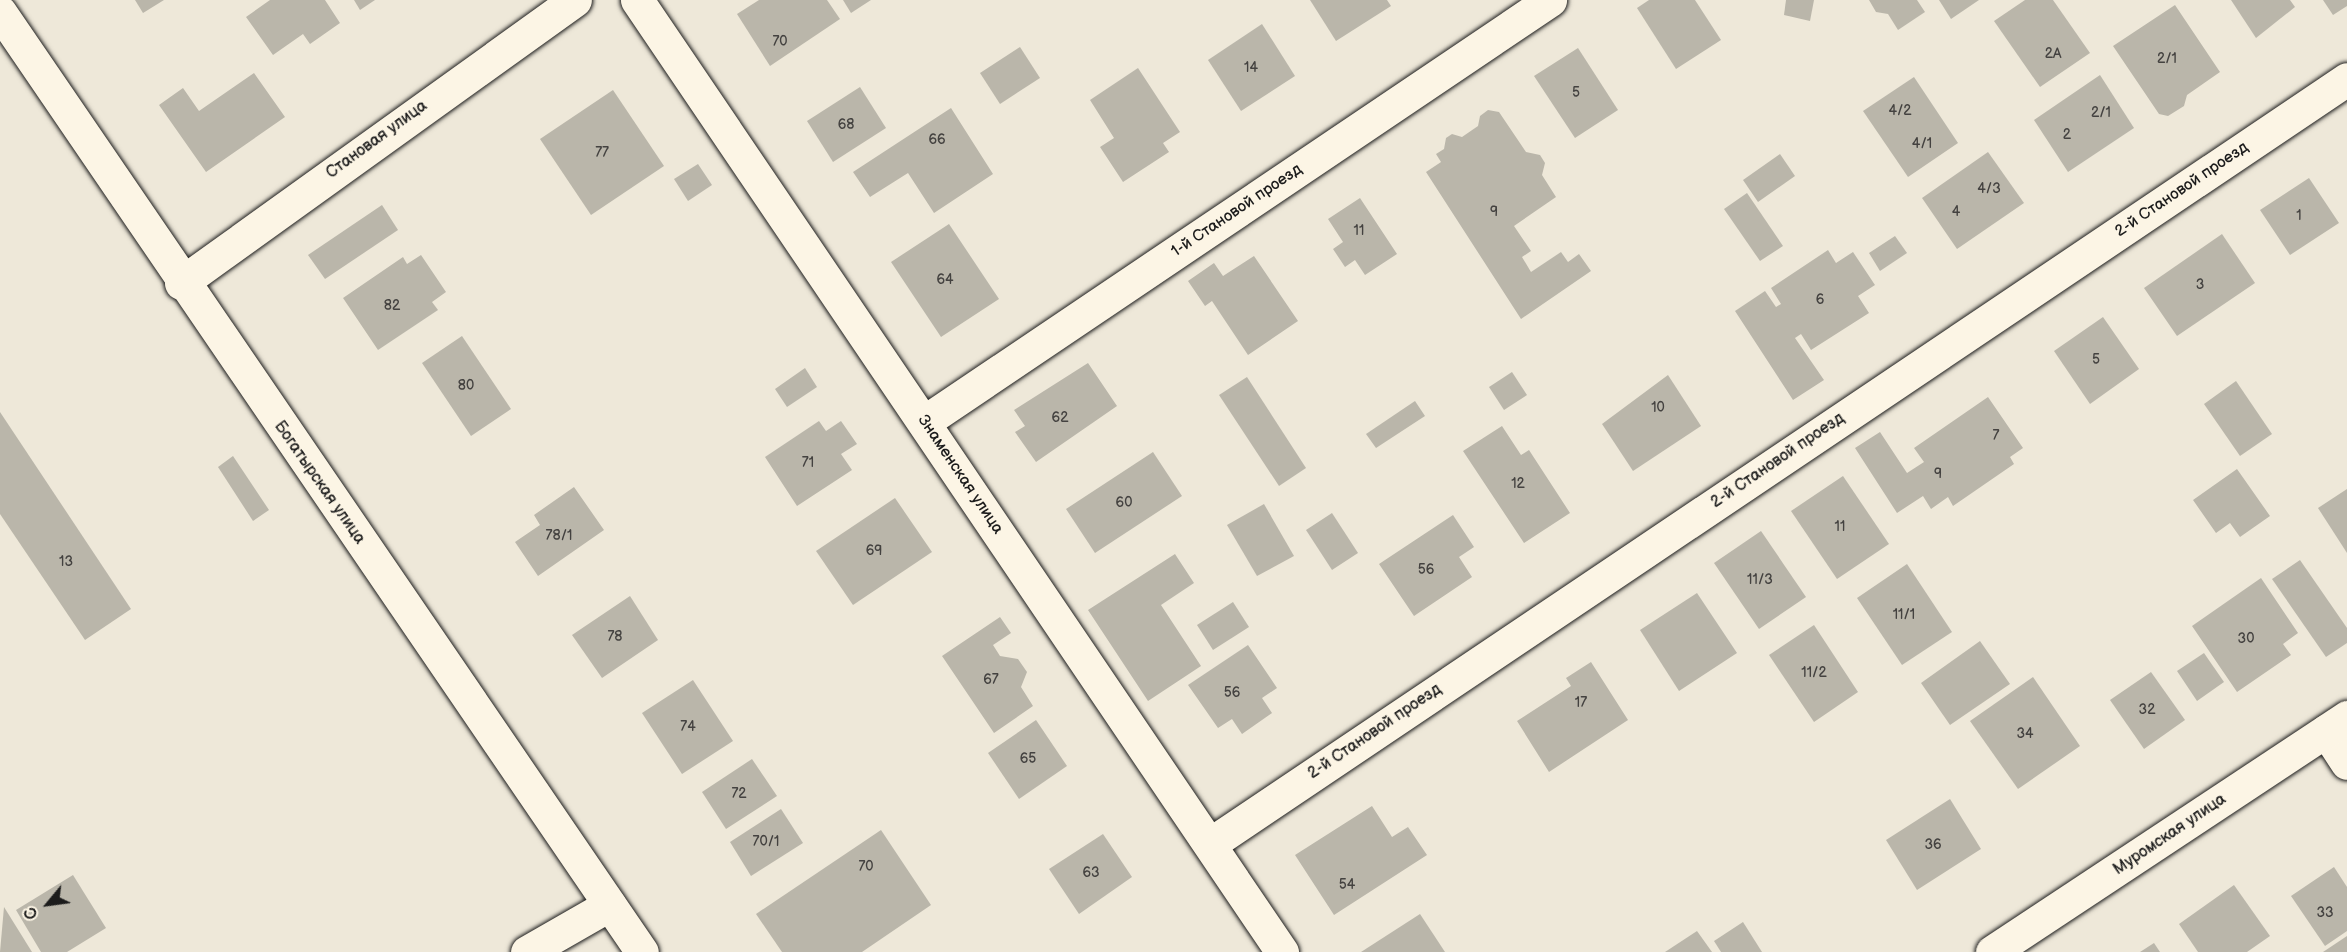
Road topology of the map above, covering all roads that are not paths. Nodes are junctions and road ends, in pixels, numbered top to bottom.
1 (575, 0) edge
2 (637, 0) edge
3 (1550, 0) edge
4 (0, 12) edge
5 (2347, 79) edge
6 (181, 282) junction
7 (924, 422) junction
8 (2336, 724) edge
9 (2347, 763) edge
10 (1210, 844) junction
11 (609, 905) junction
12 (527, 952) edge
13 (642, 952) edge
14 (1282, 952) edge
15 (1992, 952) edge

1 - 6 street, Становая улица
2 - 7 street, Знаменская улица
3 - 7 street, 1-й Становой проезд
4 - 6 street, Богатырская улица
5 - 10 street, 2-й Становой проезд
6 - 11 street, Богатырская улица
7 - 10 street, Знаменская улица
8 - 9 street
8 - 15 street, Муромская улица
10 - 14 street, Знаменская улица
11 - 12 street
11 - 13 street, Богатырская улица

